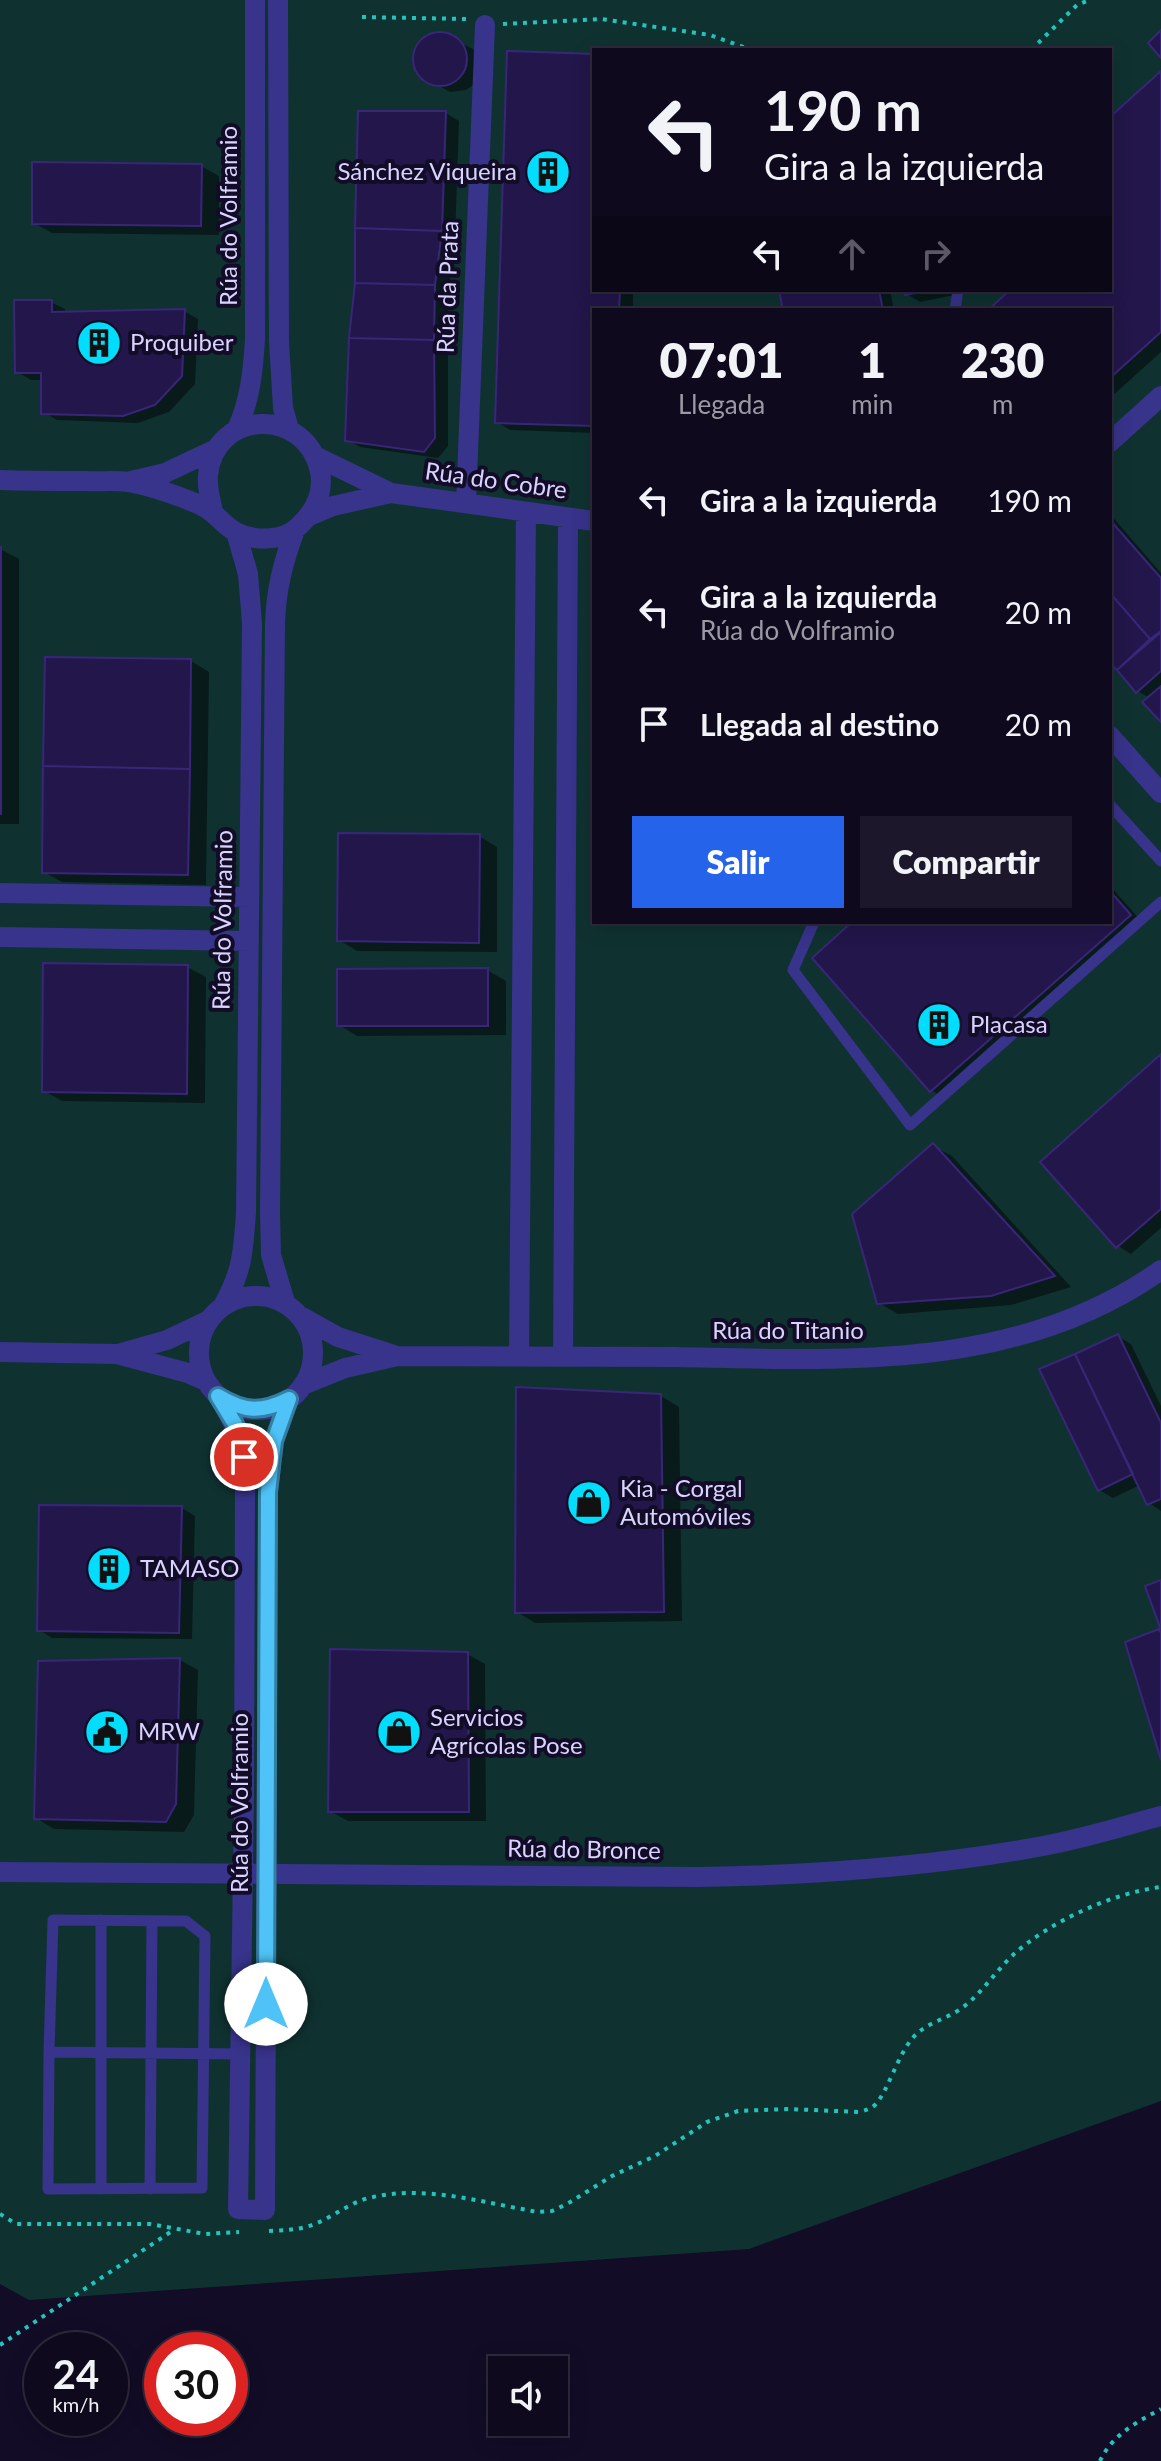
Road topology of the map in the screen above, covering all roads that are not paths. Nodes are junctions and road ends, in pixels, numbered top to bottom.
1 (252, 3) edge
2 (283, 5) edge
3 (485, 25) road end
4 (1161, 396) edge
5 (237, 429) junction
6 (289, 429) junction
7 (1112, 440) edge
8 (216, 449) junction
9 (317, 457) junction
10 (0, 480) edge
11 (127, 482) junction
12 (391, 493) junction
13 (466, 503) junction
14 (213, 511) junction
15 (526, 512) junction
16 (568, 518) junction
17 (592, 521) edge
18 (302, 523) junction
19 (236, 532) junction
20 (1112, 743) edge
21 (1161, 793) edge
22 (1112, 807) edge
23 (1161, 861) edge
24 (0, 893) edge
25 (249, 897) junction
26 (1161, 902) edge
27 (813, 924) edge
28 (0, 937) edge
29 (249, 941) junction
30 (1161, 1270) edge
31 (285, 1302) junction
32 (223, 1306) junction
33 (301, 1316) junction
34 (207, 1321) junction
35 (0, 1352) edge
36 (117, 1354) junction
37 (398, 1356) junction
38 (519, 1356) junction
39 (563, 1356) junction
40 (212, 1388) junction
41 (296, 1392) junction
42 (1161, 1816) edge
43 (0, 1872) edge
44 (243, 1872) junction
45 (266, 1872) junction
46 (101, 1920) junction
47 (152, 1921) junction
48 (49, 2052) junction
49 (100, 2052) junction
50 (150, 2053) junction
51 (202, 2054) junction
52 (240, 2054) junction
53 (101, 2189) junction
54 (150, 2189) junction

1 - 5 street, Rúa do Volframio
2 - 6 street, Rúa do Volframio
3 - 13 street, Rúa da Prata
4 - 7 street
5 - 6 street
5 - 8 street
6 - 9 street
8 - 11 street
8 - 14 street
9 - 12 street
9 - 18 street
10 - 11 street
11 - 14 street
12 - 13 street, Rúa do Cobre
12 - 18 street
13 - 15 street, Rúa do Cobre
14 - 19 street
15 - 16 street, Rúa do Cobre
15 - 38 street
16 - 17 street, Rúa do Cobre
16 - 39 street
18 - 19 street
18 - 31 street, Rúa do Volframio
19 - 25 street, Rúa do Volframio
20 - 21 street
22 - 23 lane
24 - 25 street
25 - 29 street, Rúa do Volframio
26 - 27 lane
28 - 29 street
29 - 32 street, Rúa do Volframio
30 - 39 street, Rúa do Titanio
31 - 32 street
31 - 33 street
32 - 34 street
33 - 37 street
33 - 41 street
34 - 36 street
34 - 40 street
35 - 36 street
36 - 40 street
37 - 38 street, Rúa do Titanio
37 - 41 street
38 - 39 street, Rúa do Titanio
40 - 41 street
40 - 44 street, Rúa do Volframio
41 - 45 street, Rúa do Volframio
42 - 45 street, Rúa do Bronce
43 - 44 street, Rúa do Bronce
44 - 45 street, Rúa do Bronce
44 - 52 street, Rúa do Volframio
45 - 52 street, Rúa do Volframio
46 - 47 lane
46 - 48 lane
46 - 49 lane
47 - 50 lane
47 - 51 lane
48 - 49 lane
48 - 53 lane
49 - 50 lane
49 - 53 lane
50 - 51 lane
50 - 54 lane
51 - 52 lane
51 - 54 lane
53 - 54 lane

